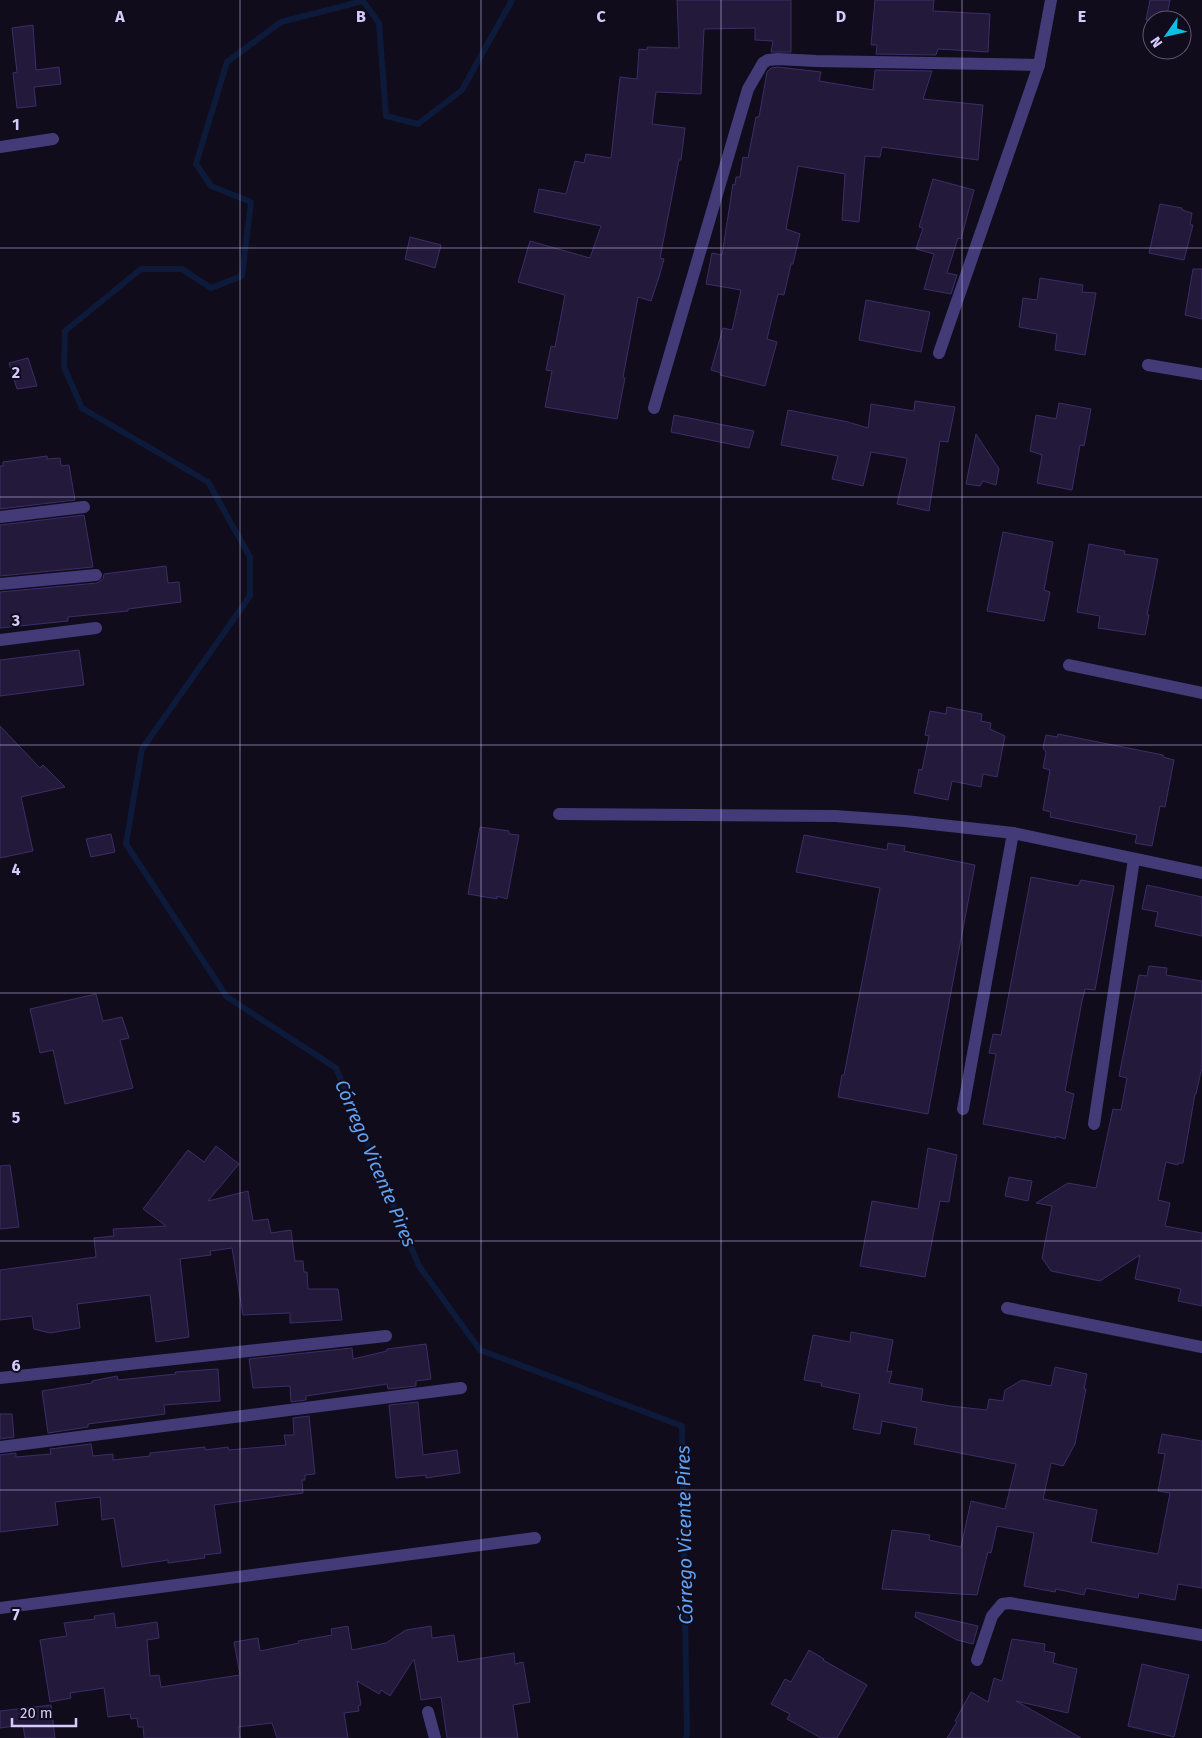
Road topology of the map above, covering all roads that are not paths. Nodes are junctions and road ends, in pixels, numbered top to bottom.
1 (1051, 0) edge
2 (1039, 65) junction
3 (53, 139) dead end
4 (0, 147) edge
5 (939, 353) dead end
6 (1148, 365) dead end
7 (1202, 374) edge
8 (654, 408) dead end
9 (84, 507) dead end
10 (0, 517) edge
11 (96, 575) dead end
12 (0, 584) edge
13 (96, 628) dead end
14 (0, 640) edge
15 (1069, 665) dead end
16 (1202, 694) edge
17 (559, 814) dead end
18 (1013, 834) junction
19 (1134, 859) junction
20 (1202, 872) edge
21 (962, 1109) dead end
22 (1094, 1124) dead end
23 (1007, 1308) dead end
24 (386, 1336) dead end
25 (1202, 1347) edge
26 (0, 1378) edge
27 (461, 1388) dead end
28 (0, 1447) edge
29 (535, 1538) dead end
30 (0, 1608) edge
31 (1202, 1635) edge
32 (977, 1660) dead end
33 (428, 1712) dead end
34 (435, 1738) edge

1 - 2 street
2 - 5 street
2 - 8 street
3 - 4 street
6 - 7 street
9 - 10 street
11 - 12 street
13 - 14 street
15 - 16 street
17 - 18 street
18 - 19 street
18 - 21 street
19 - 20 street
19 - 22 street
23 - 25 street
24 - 26 street
27 - 28 street
29 - 30 street
31 - 32 street
33 - 34 street

